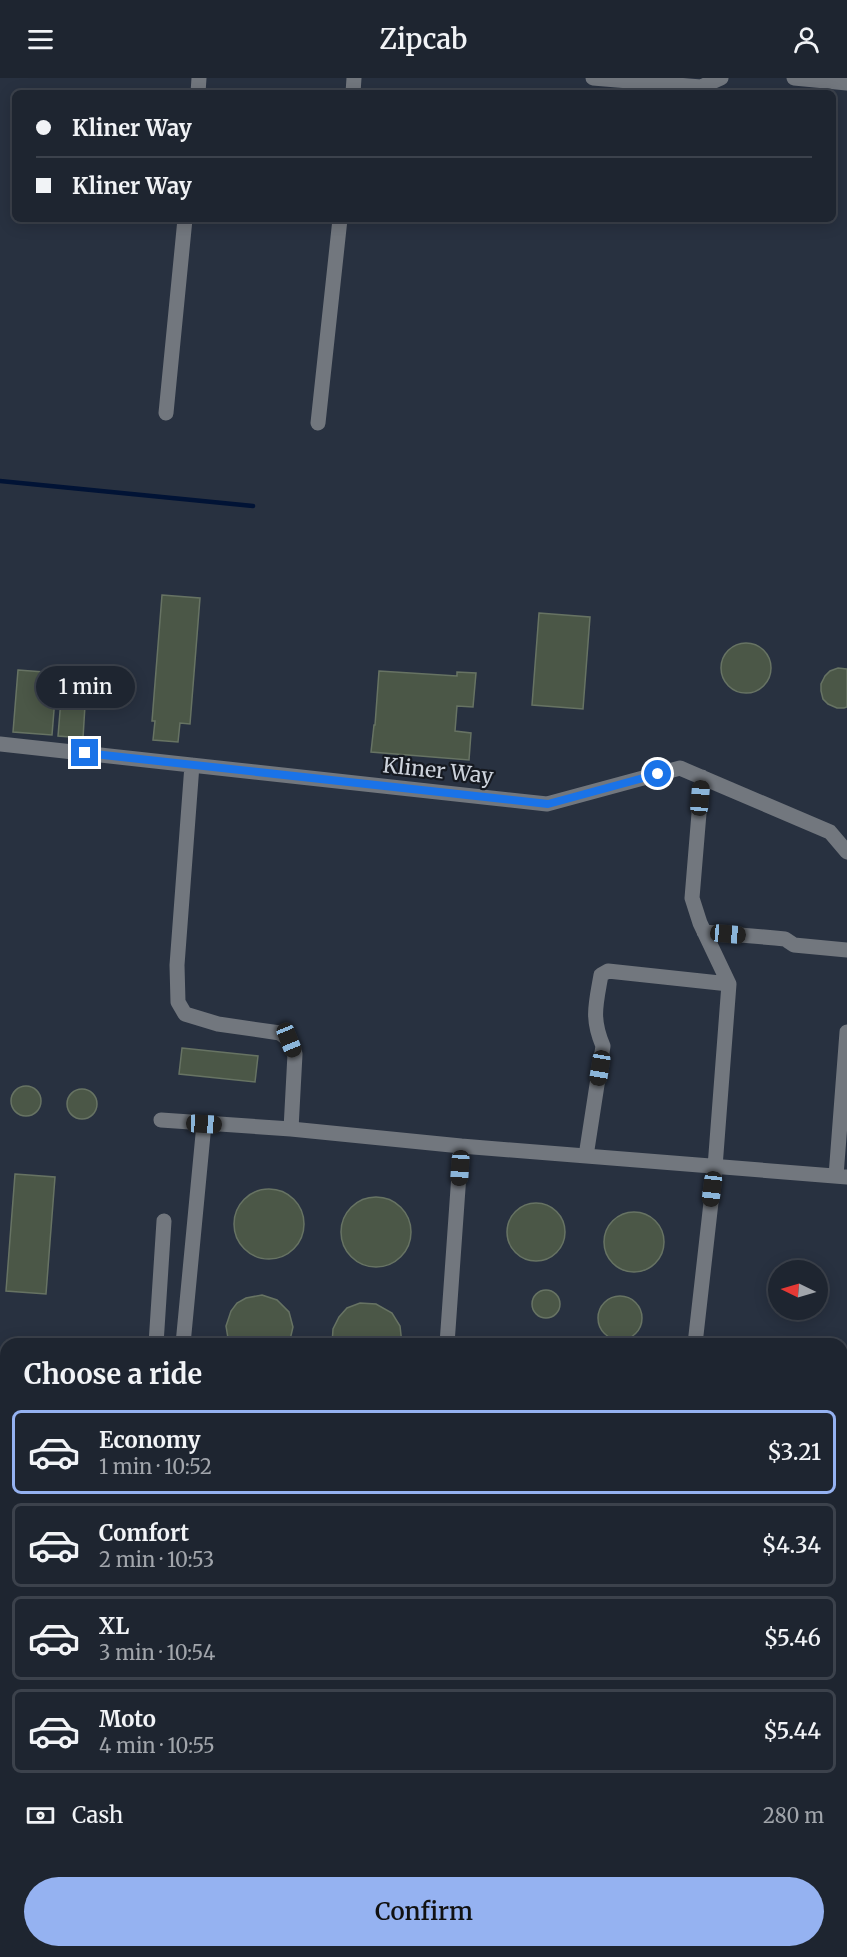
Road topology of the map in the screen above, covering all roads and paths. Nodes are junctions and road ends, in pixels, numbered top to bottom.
1 (593, 78) edge
2 (721, 78) edge
3 (794, 78) edge
4 (847, 83) edge
5 (185, 222) edge
6 (340, 222) edge
7 (165, 413) dead end
8 (318, 423) dead end
9 (0, 744) edge
10 (192, 765) junction
11 (702, 777) junction
12 (847, 852) edge
13 (704, 932) junction
14 (847, 950) edge
15 (729, 984) junction
16 (847, 1032) edge
17 (161, 1120) dead end
18 (204, 1124) junction
19 (291, 1129) junction
20 (461, 1146) junction
21 (586, 1156) junction
22 (715, 1167) junction
23 (842, 1177) edge
24 (164, 1221) dead end
25 (156, 1338) edge
26 (184, 1338) edge
27 (447, 1338) edge
28 (696, 1338) edge

1 - 2 street
3 - 4 street
5 - 7 street
6 - 8 street
9 - 10 street, Kliner Way
10 - 11 street, Kliner Way
10 - 19 street
11 - 12 street, Kliner Way
11 - 13 street
13 - 14 street
13 - 15 street
15 - 21 street
15 - 22 street
16 - 23 street
17 - 18 street
18 - 19 street
18 - 26 street
19 - 20 street
20 - 21 street
20 - 27 street
21 - 22 street
22 - 23 street
22 - 28 street
24 - 25 street

